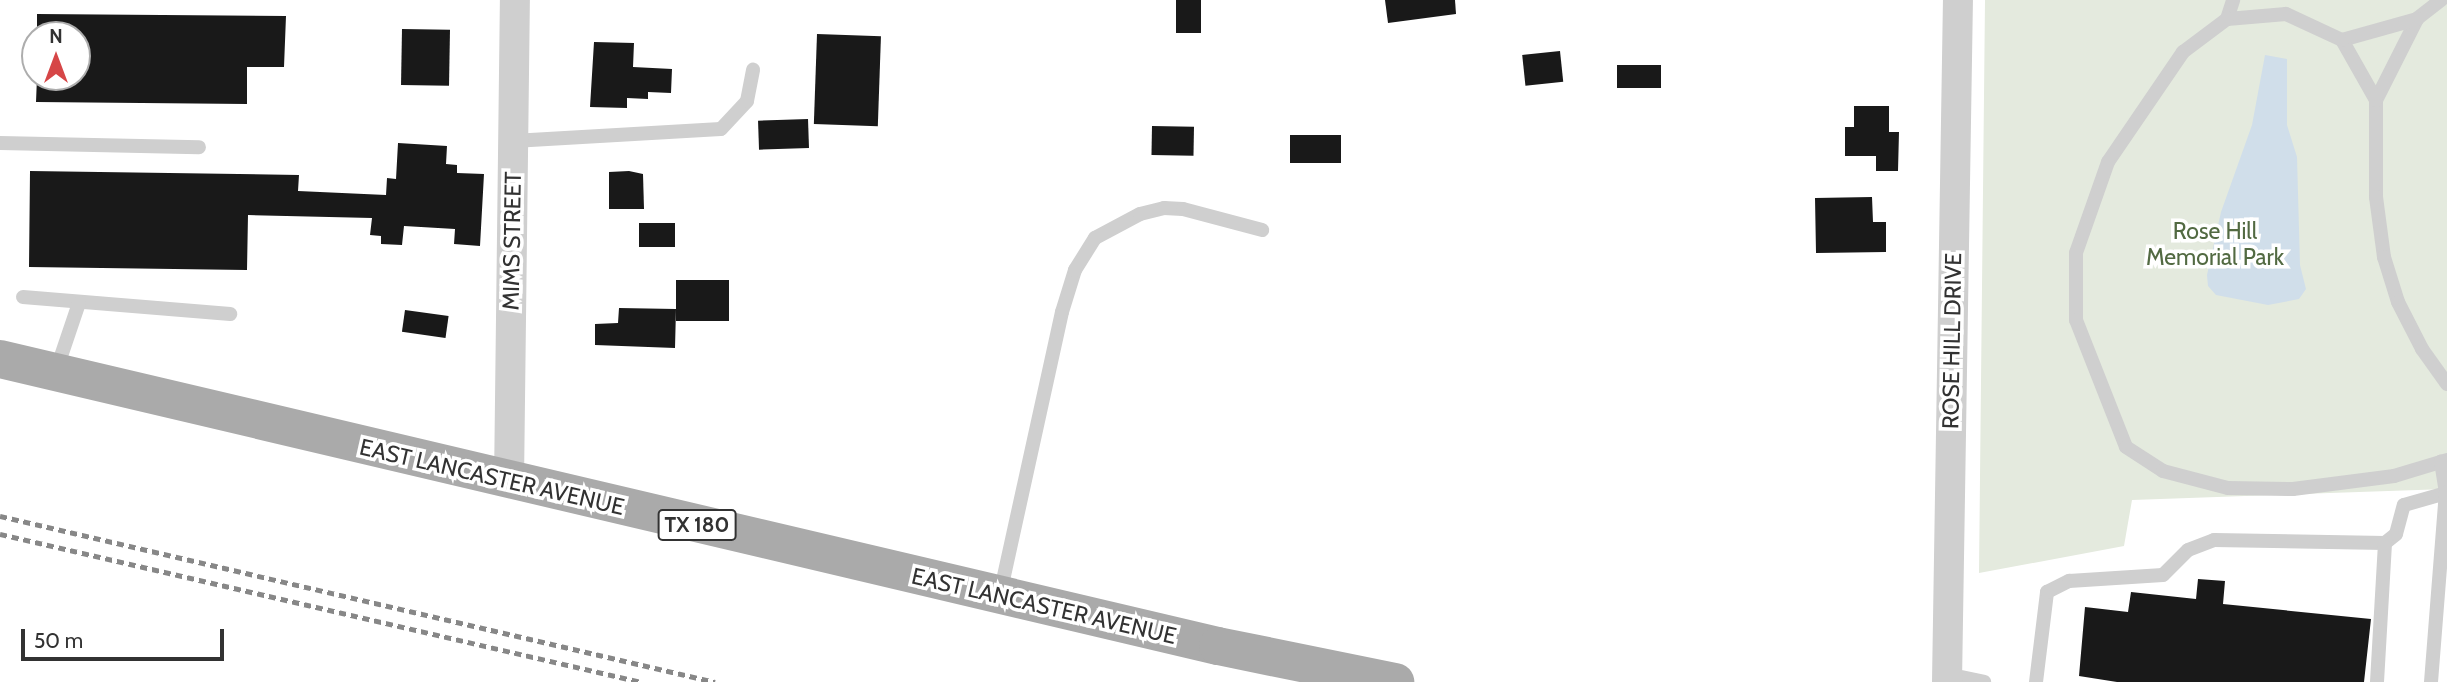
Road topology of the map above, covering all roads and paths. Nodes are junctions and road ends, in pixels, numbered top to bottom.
1 (515, 0) edge
2 (1958, 0) edge
3 (2233, 0) edge
4 (2277, 0) edge
5 (2441, 0) edge
6 (2286, 14) junction
7 (2227, 19) junction
8 (2417, 19) junction
9 (2342, 40) junction
10 (753, 70) dead end
11 (2376, 100) junction
12 (513, 141) junction
13 (0, 143) edge
14 (199, 147) dead end
15 (1262, 230) dead end
16 (23, 297) dead end
17 (79, 303) junction
18 (229, 314) dead end
19 (0, 359) edge
20 (56, 372) junction
21 (2447, 384) edge
22 (2444, 461) edge
23 (509, 482) junction
24 (2446, 493) edge
25 (2385, 542) junction
26 (1000, 595) junction
27 (1947, 678) edge
28 (1395, 682) edge
29 (1984, 682) edge
30 (2036, 682) edge
31 (2377, 682) edge
32 (2431, 682) edge

1 - 12 street, MIMS STREET
2 - 27 street, ROSE HILL DRIVE
3 - 7 lane
4 - 6 lane
5 - 8 lane
6 - 7 lane
6 - 9 lane
7 - 22 lane
8 - 9 lane
8 - 11 lane
9 - 11 lane
10 - 12 lane
11 - 21 lane
12 - 23 street, MIMS STREET
13 - 14 lane
15 - 26 lane
16 - 17 lane
17 - 18 lane
17 - 20 lane
19 - 20 main road, EAST LANCASTER AVENUE / TX 180
20 - 23 main road, EAST LANCASTER AVENUE / TX 180
22 - 24 lane
23 - 26 main road, EAST LANCASTER AVENUE / TX 180
24 - 25 lane
24 - 32 lane
25 - 30 lane
25 - 31 lane
26 - 28 main road, EAST LANCASTER AVENUE / TX 180
27 - 29 lane

